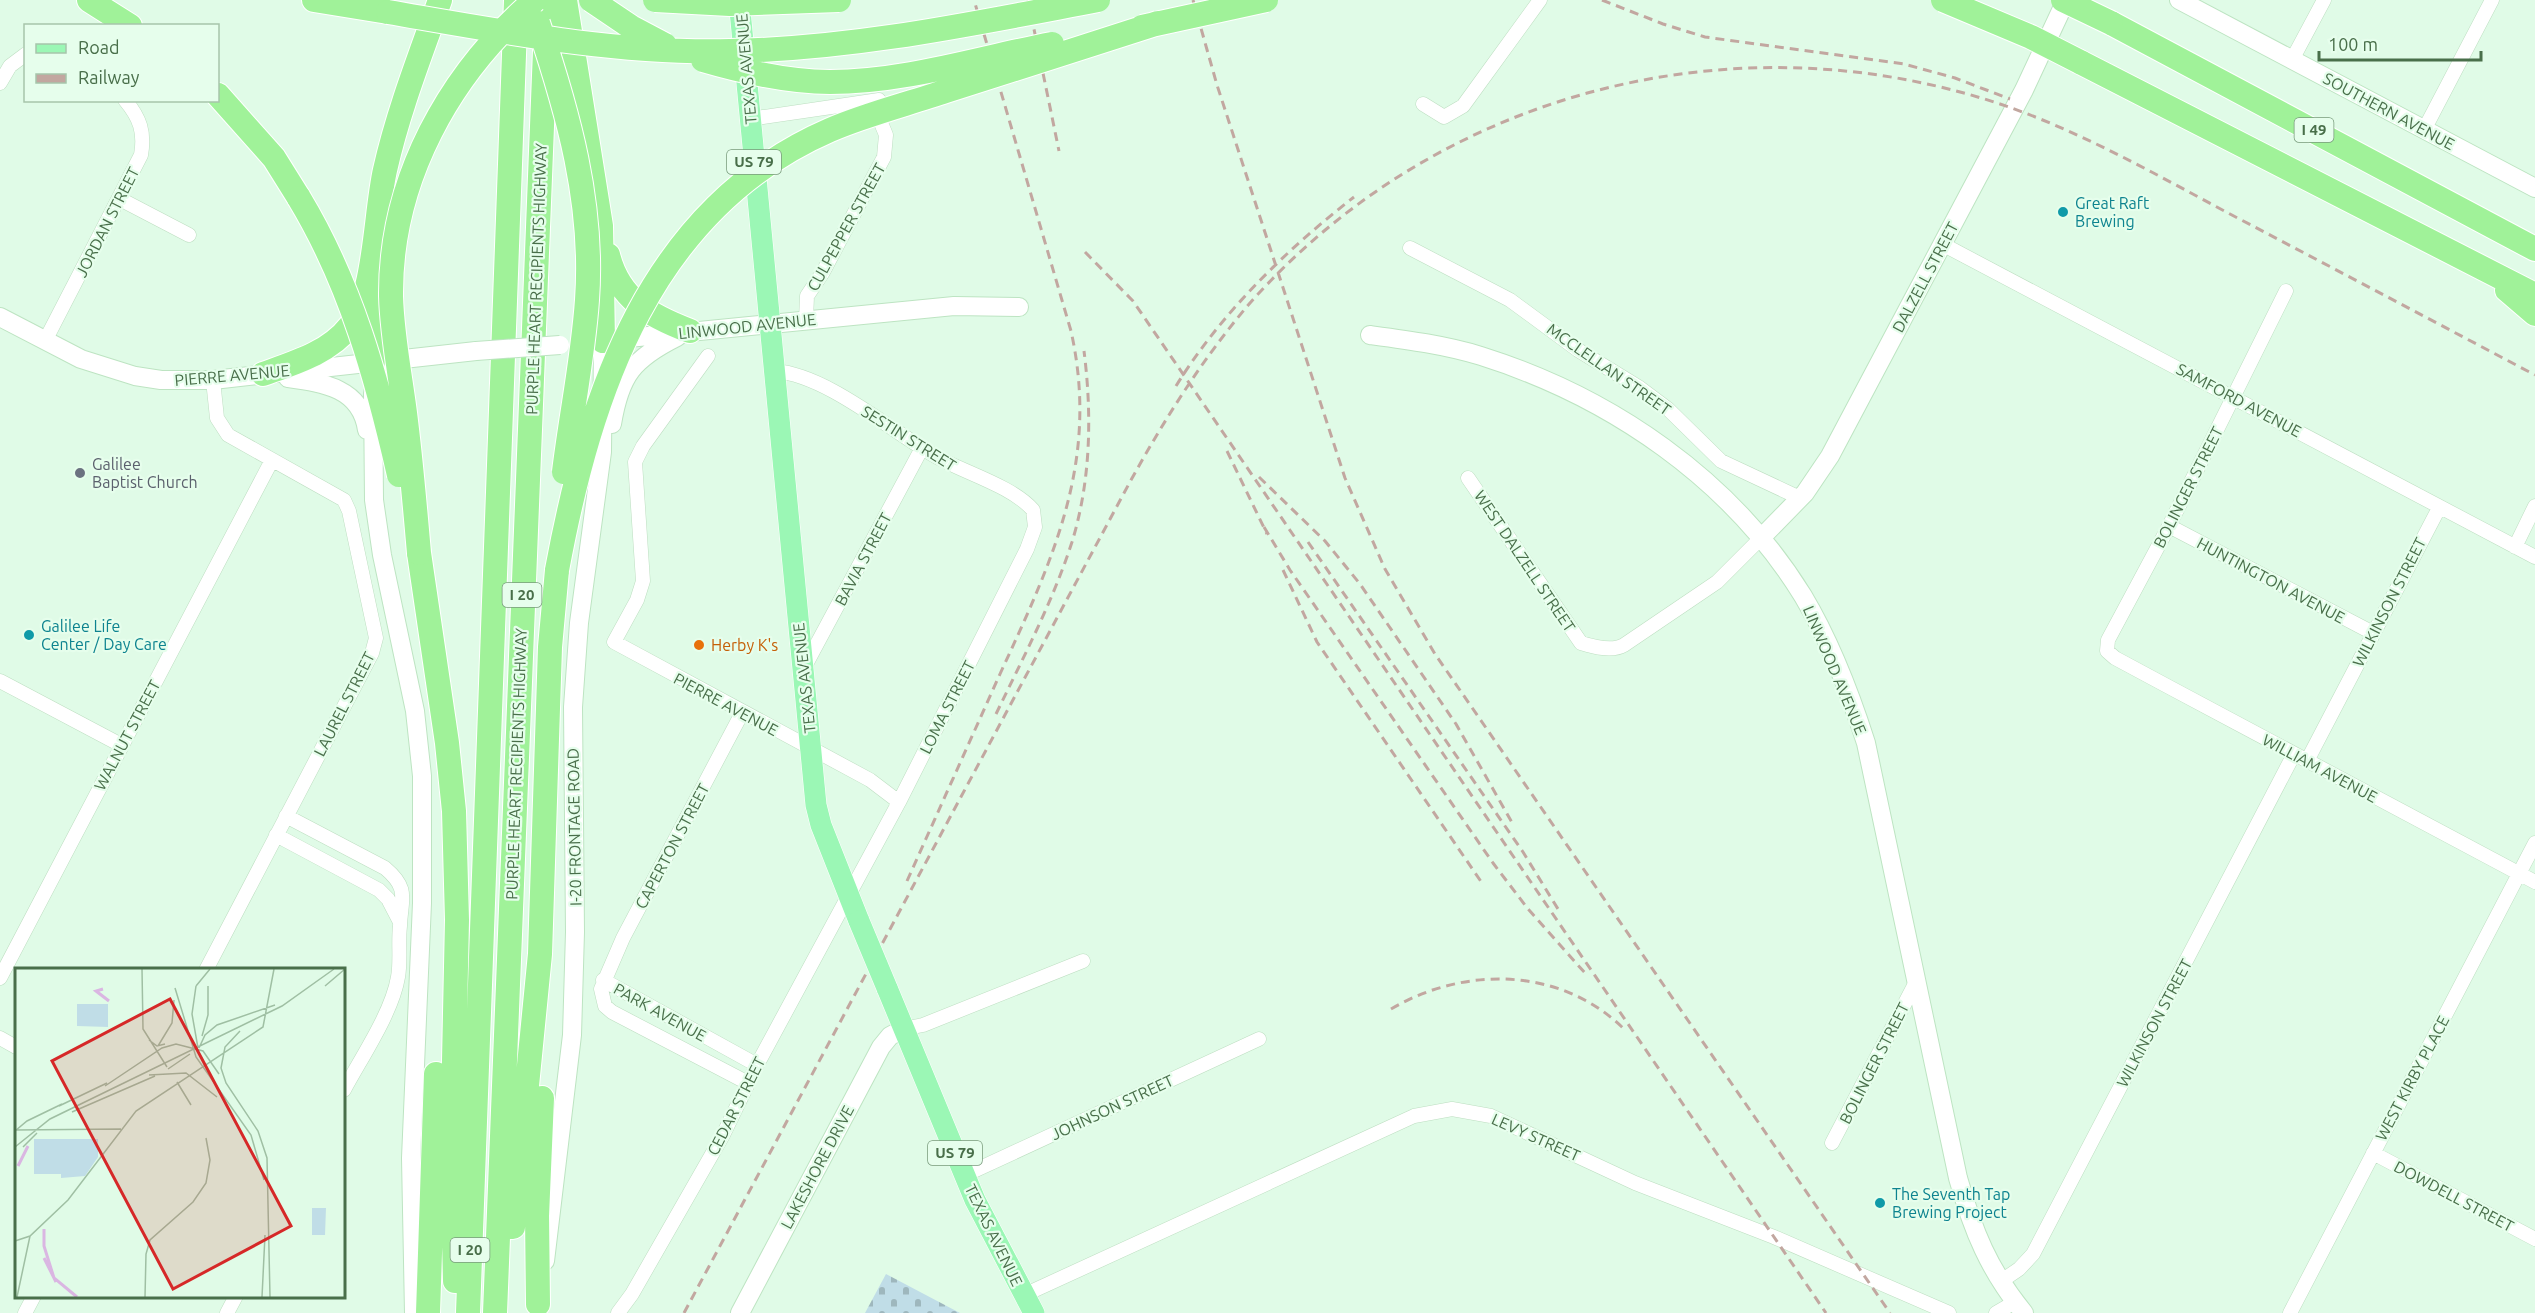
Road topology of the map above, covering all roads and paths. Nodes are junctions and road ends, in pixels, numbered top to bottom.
1 (89, 0) edge
2 (314, 0) edge
3 (440, 0) edge
4 (516, 0) edge
5 (528, 0) edge
6 (535, 0) edge
7 (546, 0) edge
8 (565, 0) edge
9 (591, 0) edge
10 (656, 0) edge
11 (739, 0) edge
12 (839, 0) edge
13 (1098, 0) edge
14 (1266, 0) edge
15 (1540, 0) edge
16 (1943, 0) edge
17 (2065, 0) edge
18 (2179, 0) edge
19 (2324, 0) edge
20 (2492, 0) edge
21 (1158, 23) junction
22 (127, 24) edge
23 (24, 56) edge
24 (2292, 60) junction
25 (0, 83) edge
26 (918, 94) dead end
27 (219, 96) edge
28 (872, 101) junction
29 (126, 102) edge
30 (1423, 104) dead end
31 (750, 119) junction
32 (2424, 130) junction
33 (2535, 188) edge
34 (120, 199) junction
35 (601, 226) junction
36 (189, 235) dead end
37 (374, 242) junction
38 (1942, 244) junction
39 (2529, 245) edge
40 (1410, 248) dead end
41 (2485, 270) junction
42 (2286, 291) dead end
43 (2535, 295) edge
44 (1019, 307) dead end
45 (2535, 314) edge
46 (0, 317) edge
47 (806, 320) junction
48 (770, 323) junction
49 (690, 331) junction
50 (1370, 335) dead end
51 (45, 341) junction
52 (603, 341) junction
53 (476, 351) joint
54 (708, 356) dead end
55 (373, 362) junction
56 (775, 371) junction
57 (263, 374) junction
58 (213, 380) junction
59 (2233, 398) junction
60 (922, 448) junction
61 (272, 460) junction
62 (1468, 478) dead end
63 (373, 484) junction
64 (1800, 498) junction
65 (596, 505) junction
66 (2535, 506) edge
67 (2439, 507) junction
68 (1035, 516) joint
69 (2169, 526) junction
70 (1761, 540) junction
71 (2515, 546) junction
72 (418, 553) junction
73 (2535, 557) edge
74 (557, 570) junction
75 (2373, 633) junction
76 (2107, 651) joint
77 (803, 669) junction
78 (0, 681) edge
79 (439, 694) junction
80 (742, 713) junction
81 (122, 745) junction
82 (811, 748) junction
83 (2294, 754) junction
84 (2307, 761) junction
85 (899, 802) junction
86 (286, 816) junction
87 (276, 835) junction
88 (2535, 843) edge
89 (2519, 874) junction
90 (2535, 882) edge
91 (848, 894) junction
92 (400, 922) junction
93 (540, 954) junction
94 (1083, 961) dead end
95 (207, 968) edge
96 (0, 978) edge
97 (603, 980) junction
98 (1916, 982) junction
99 (913, 1027) junction
100 (0, 1038) edge
101 (1259, 1040) dead end
102 (15, 1046) edge
103 (757, 1065) junction
104 (748, 1083) junction
105 (345, 1088) edge
106 (1832, 1143) dead end
107 (2373, 1153) junction
108 (965, 1175) junction
109 (2535, 1239) edge
110 (2000, 1282) junction
111 (33, 1298) edge
112 (235, 1298) edge
113 (1029, 1304) edge
114 (2020, 1307) edge
115 (538, 1309) edge
116 (25, 1313) edge
117 (227, 1313) edge
118 (414, 1313) edge
119 (428, 1313) edge
120 (455, 1313) edge
121 (468, 1313) edge
122 (495, 1313) edge
123 (503, 1313) edge
124 (618, 1313) edge
125 (740, 1313) edge
126 (1949, 1313) edge
127 (1996, 1313) edge
128 (2290, 1313) edge

1 - 22 highway
2 - 13 highway, bridge
3 - 37 highway
4 - 121 highway, PURPLE HEART RECIPIENTS HIGHWAY / I 20
5 - 74 highway, bridge
6 - 72 highway, bridge
7 - 122 highway, PURPLE HEART RECIPIENTS HIGHWAY / I 20
8 - 35 highway
9 - 21 highway, bridge
10 - 12 highway, bridge
11 - 31 main road, TEXAS AVENUE / US 79
14 - 21 highway, bridge
15 - 30 street
16 - 41 highway, bridge
17 - 38 main road, DALZELL STREET
17 - 39 highway, I 49, bridge
18 - 24 main road, SOUTHERN AVENUE
19 - 24 street
20 - 32 street
21 - 74 highway, bridge
23 - 25 street
24 - 32 main road, SOUTHERN AVENUE
26 - 28 street
27 - 72 highway, bridge
28 - 31 street
28 - 47 street, CULPEPPER STREET
29 - 34 street, JORDAN STREET
31 - 48 main road, TEXAS AVENUE / US 79
32 - 33 main road, SOUTHERN AVENUE
34 - 36 street
34 - 51 street, JORDAN STREET
35 - 49 highway
35 - 52 highway
37 - 55 highway
37 - 57 highway
38 - 59 street, SAMFORD AVENUE
38 - 64 main road, DALZELL STREET
40 - 64 street, MCCLELLAN STREET
41 - 43 highway
41 - 45 highway
42 - 59 street, BOLINGER STREET
44 - 47 main road, LINWOOD AVENUE
46 - 51 main road, PIERRE AVENUE
47 - 48 main road, LINWOOD AVENUE
48 - 49 main road, LINWOOD AVENUE
48 - 56 main road, TEXAS AVENUE / US 79
49 - 52 main road, LINWOOD AVENUE
49 - 65 main road
50 - 70 main road, LINWOOD AVENUE
51 - 58 main road, PIERRE AVENUE
52 - 53 main road, LINWOOD AVENUE, bridge
52 - 65 main road, I-20 FRONTAGE ROAD
53 - 55 main road, PIERRE AVENUE
54 - 80 street, PIERRE AVENUE
55 - 57 main road, PIERRE AVENUE
55 - 63 main road
56 - 60 street, SESTIN STREET
56 - 77 main road, TEXAS AVENUE / US 79
57 - 58 main road, PIERRE AVENUE
57 - 63 main road
58 - 61 street, LAUREL STREET
59 - 67 street, SAMFORD AVENUE
59 - 69 street, BOLINGER STREET
60 - 68 street, SESTIN STREET
60 - 77 street, BAVIA STREET
61 - 81 street, WALNUT STREET
61 - 86 street, LAUREL STREET
62 - 70 street, WEST DALZELL STREET
63 - 118 main road
64 - 70 main road, DALZELL STREET
65 - 115 main road, I-20 FRONTAGE ROAD
66 - 71 street
67 - 71 street, SAMFORD AVENUE
67 - 75 street, WILKINSON STREET
68 - 85 street, LOMA STREET
69 - 75 street, HUNTINGTON AVENUE
69 - 76 street, BOLINGER STREET
70 - 98 main road, LINWOOD AVENUE
71 - 73 street, SAMFORD AVENUE
72 - 79 highway
74 - 93 highway
75 - 84 street, WILKINSON STREET
76 - 83 street, WILLIAM AVENUE
77 - 82 main road, TEXAS AVENUE / US 79
78 - 81 street
79 - 119 highway
79 - 120 highway
80 - 82 street, PIERRE AVENUE
80 - 97 street, CAPERTON STREET
81 - 96 street, WALNUT STREET
82 - 85 street, PIERRE AVENUE
82 - 91 main road, TEXAS AVENUE / US 79
83 - 84 street, WILLIAM AVENUE
83 - 110 street, WILKINSON STREET
84 - 89 street, WILLIAM AVENUE
85 - 91 street, LOMA STREET
86 - 87 street, LAUREL STREET
86 - 92 street
87 - 92 street
87 - 95 street, LAUREL STREET
88 - 89 street, WEST KIRBY PLACE
89 - 90 street, WILLIAM AVENUE
89 - 107 street, WEST KIRBY PLACE
91 - 99 main road, TEXAS AVENUE / US 79, bridge
91 - 103 street, CEDAR STREET
92 - 105 street
93 - 115 highway
93 - 123 highway
94 - 99 street
97 - 103 street, PARK AVENUE
97 - 104 street, PARK AVENUE
98 - 106 street, BOLINGER STREET
98 - 110 main road, LINWOOD AVENUE
99 - 108 main road, TEXAS AVENUE / US 79
99 - 125 main road, LAKESHORE DRIVE
100 - 102 street
101 - 108 street, JOHNSON STREET
103 - 104 street, CEDAR STREET
104 - 124 street, CEDAR STREET
107 - 109 street, DOWDELL STREET
107 - 128 street, WEST KIRBY PLACE
108 - 113 main road, TEXAS AVENUE / US 79
110 - 114 main road, LINWOOD AVENUE
111 - 116 street
112 - 117 street
113 - 126 street, LEVY STREET
114 - 127 street

